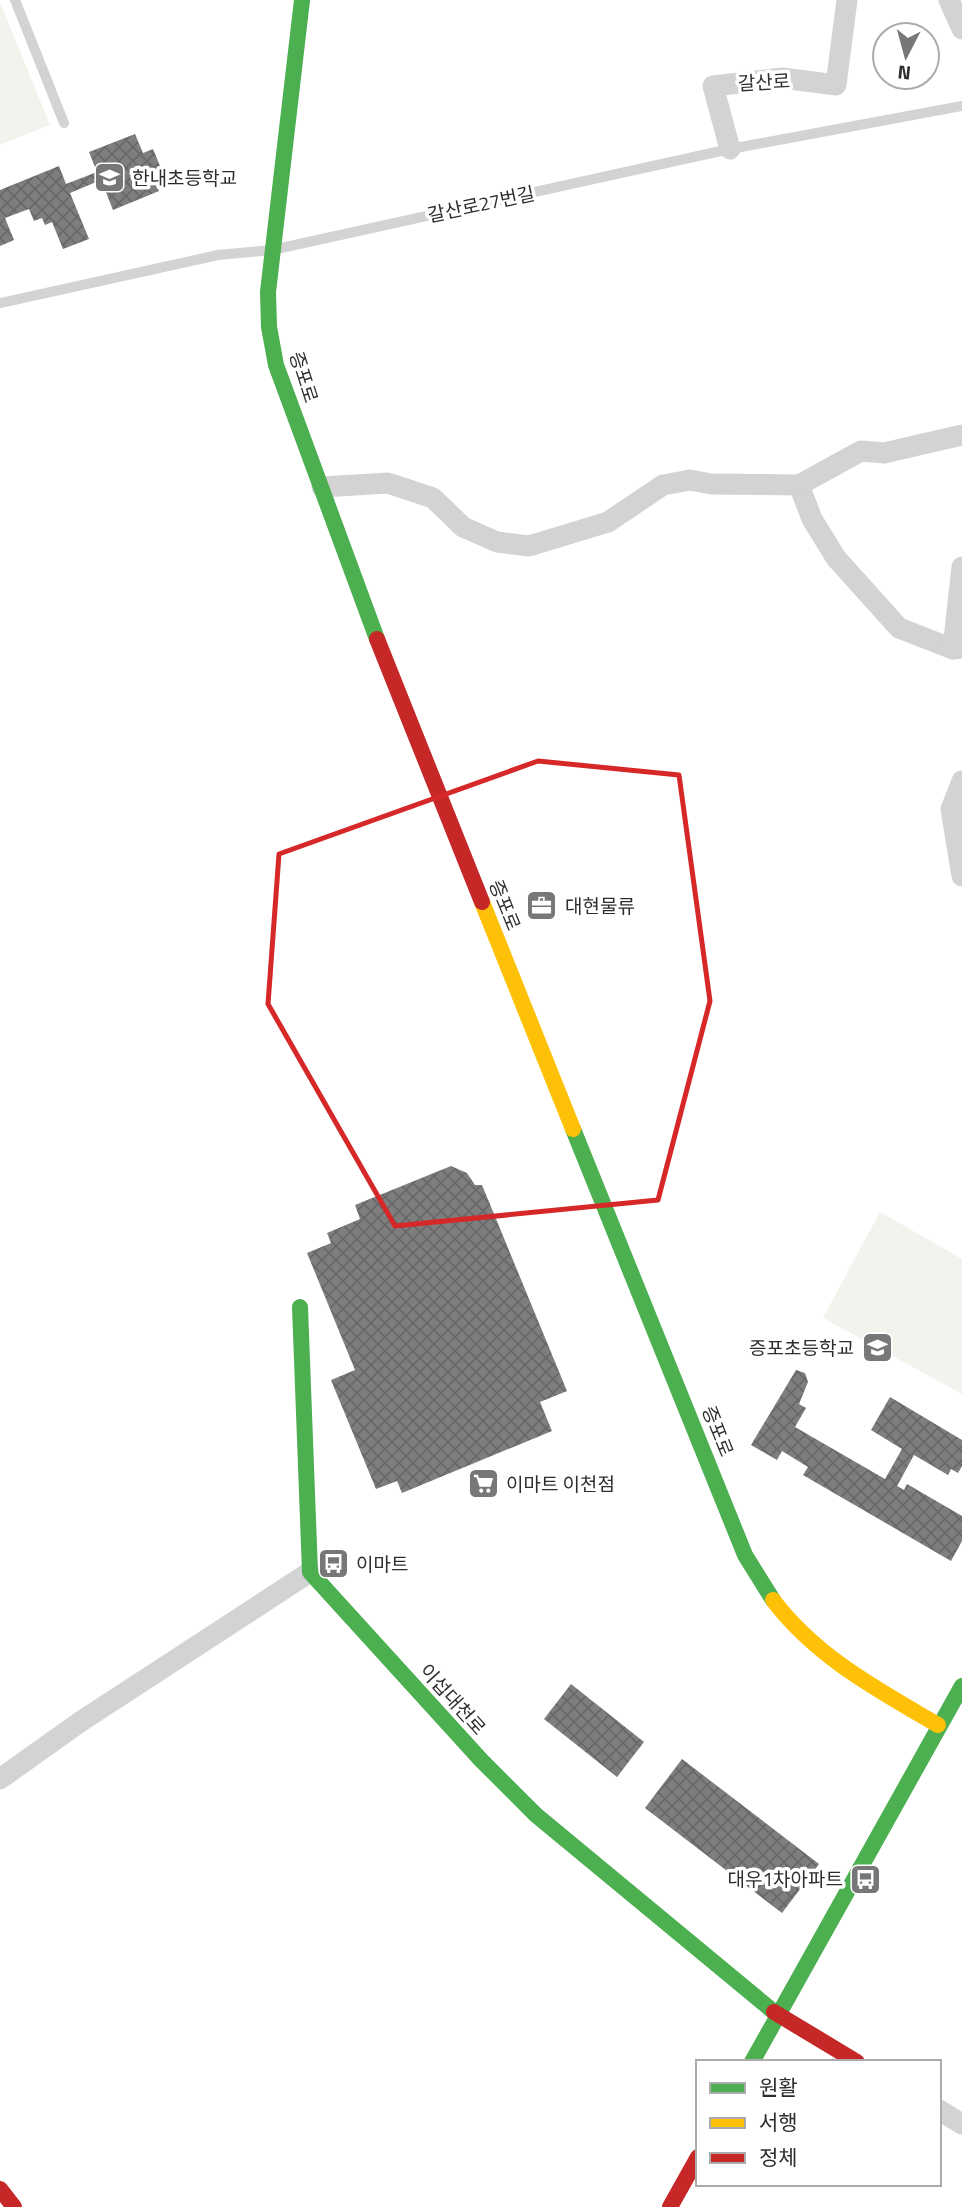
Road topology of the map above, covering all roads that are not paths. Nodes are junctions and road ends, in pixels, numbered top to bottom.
1 (15, 0) edge
2 (302, 0) edge
3 (847, 0) edge
4 (949, 0) edge
5 (962, 29) edge
6 (962, 106) edge
7 (64, 123) dead end
8 (730, 149) junction
9 (272, 250) junction
10 (0, 303) edge
11 (962, 435) edge
12 (799, 485) junction
13 (322, 487) junction
14 (962, 567) edge
15 (957, 649) edge
16 (962, 781) edge
17 (962, 876) edge
18 (300, 1307) dead end
19 (310, 1573) junction
20 (962, 1686) edge
21 (938, 1725) junction
22 (0, 1779) edge
23 (778, 2015) junction
24 (753, 2060) edge
25 (854, 2060) edge
26 (941, 2111) edge
27 (962, 2124) edge
28 (696, 2161) edge
29 (0, 2189) edge
30 (14, 2207) edge
31 (670, 2207) edge

1 - 7 lane
2 - 9 street, 증포로
3 - 8 street, 갈산로
4 - 5 street
6 - 8 lane, 갈산로27번길
8 - 9 lane, 갈산로27번길
9 - 10 lane, 갈산로27번길
9 - 13 street, 증포로
11 - 12 street
12 - 13 street
12 - 15 street
13 - 21 street, 증포로
14 - 15 street
16 - 17 street
18 - 19 street
19 - 22 street
19 - 23 street, 이섭대천로
20 - 21 street
21 - 23 street
23 - 24 street
23 - 25 street, 이섭대천로
26 - 27 street
28 - 31 street
29 - 30 street

